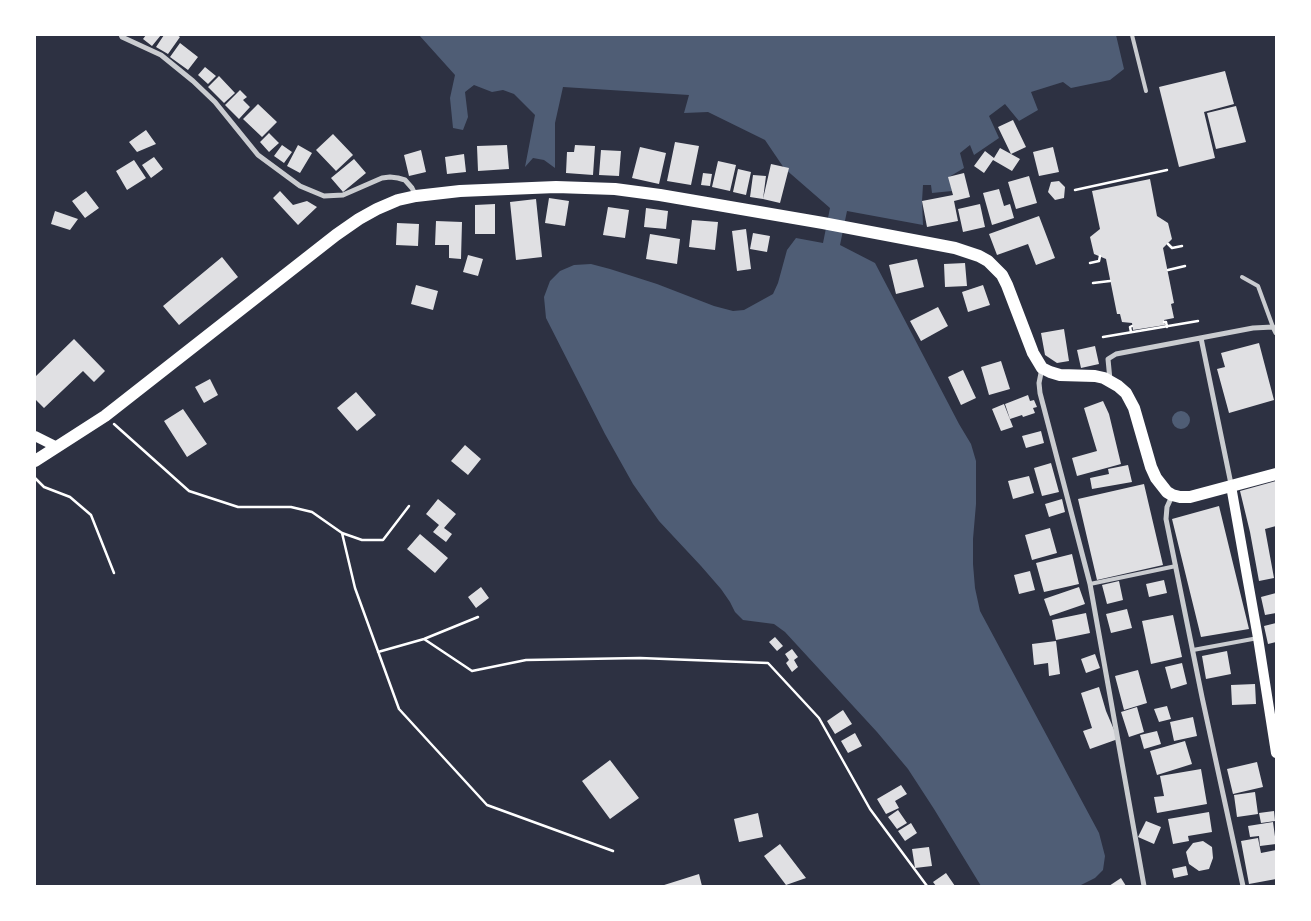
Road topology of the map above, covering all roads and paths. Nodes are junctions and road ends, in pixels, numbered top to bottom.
1 (121, 35) edge
2 (1132, 35) edge
3 (1146, 91) dead end
4 (1167, 170) dead end
5 (1120, 180) junction
6 (1121, 186) dead end
7 (1076, 190) dead end
8 (416, 196) junction
9 (1168, 244) dead end
10 (1182, 246) dead end
11 (1100, 256) dead end
12 (1090, 262) dead end
13 (1185, 266) dead end
14 (1168, 270) dead end
15 (1242, 277) dead end
16 (1110, 280) dead end
17 (1093, 283) dead end
18 (1198, 321) dead end
19 (1164, 322) dead end
20 (1132, 326) dead end
21 (1167, 327) junction
22 (1149, 328) junction
23 (1275, 330) edge
24 (1131, 332) junction
25 (1103, 337) dead end
26 (1150, 337) dead end
27 (1201, 338) junction
28 (1042, 368) junction
29 (1110, 381) junction
30 (105, 416) junction
31 (35, 436) edge
32 (57, 447) junction
33 (35, 461) edge
34 (1276, 474) edge
35 (35, 478) edge
36 (1231, 486) junction
37 (1172, 495) junction
38 (409, 506) dead end
39 (342, 534) junction
40 (1176, 566) junction
41 (114, 573) dead end
42 (1090, 584) junction
43 (478, 617) dead end
44 (1258, 638) junction
45 (424, 639) junction
46 (1193, 650) junction
47 (378, 652) junction
48 (1276, 753) edge
49 (613, 851) dead end
50 (927, 886) edge
51 (1144, 886) edge
52 (1243, 886) edge

1 - 8 street
2 - 3 lane
4 - 5 path
5 - 6 path
5 - 7 path
8 - 28 main road
8 - 30 main road
9 - 10 path
11 - 12 path
13 - 14 path
15 - 23 lane
16 - 17 path
18 - 21 path
19 - 21 path
20 - 24 path
21 - 22 path
22 - 24 path
22 - 26 path
23 - 27 street
24 - 25 path
27 - 29 street
27 - 36 street
28 - 29 main road
28 - 42 street
29 - 37 main road
30 - 32 main road
30 - 39 path
31 - 32 main road
32 - 33 main road
34 - 36 main road
35 - 41 path
36 - 37 main road
36 - 44 main road
37 - 40 street
38 - 39 path
39 - 47 path
40 - 42 lane
40 - 46 street
42 - 51 street
43 - 45 path
44 - 46 lane
44 - 48 main road
45 - 47 path
45 - 50 path
46 - 52 street
47 - 49 path

